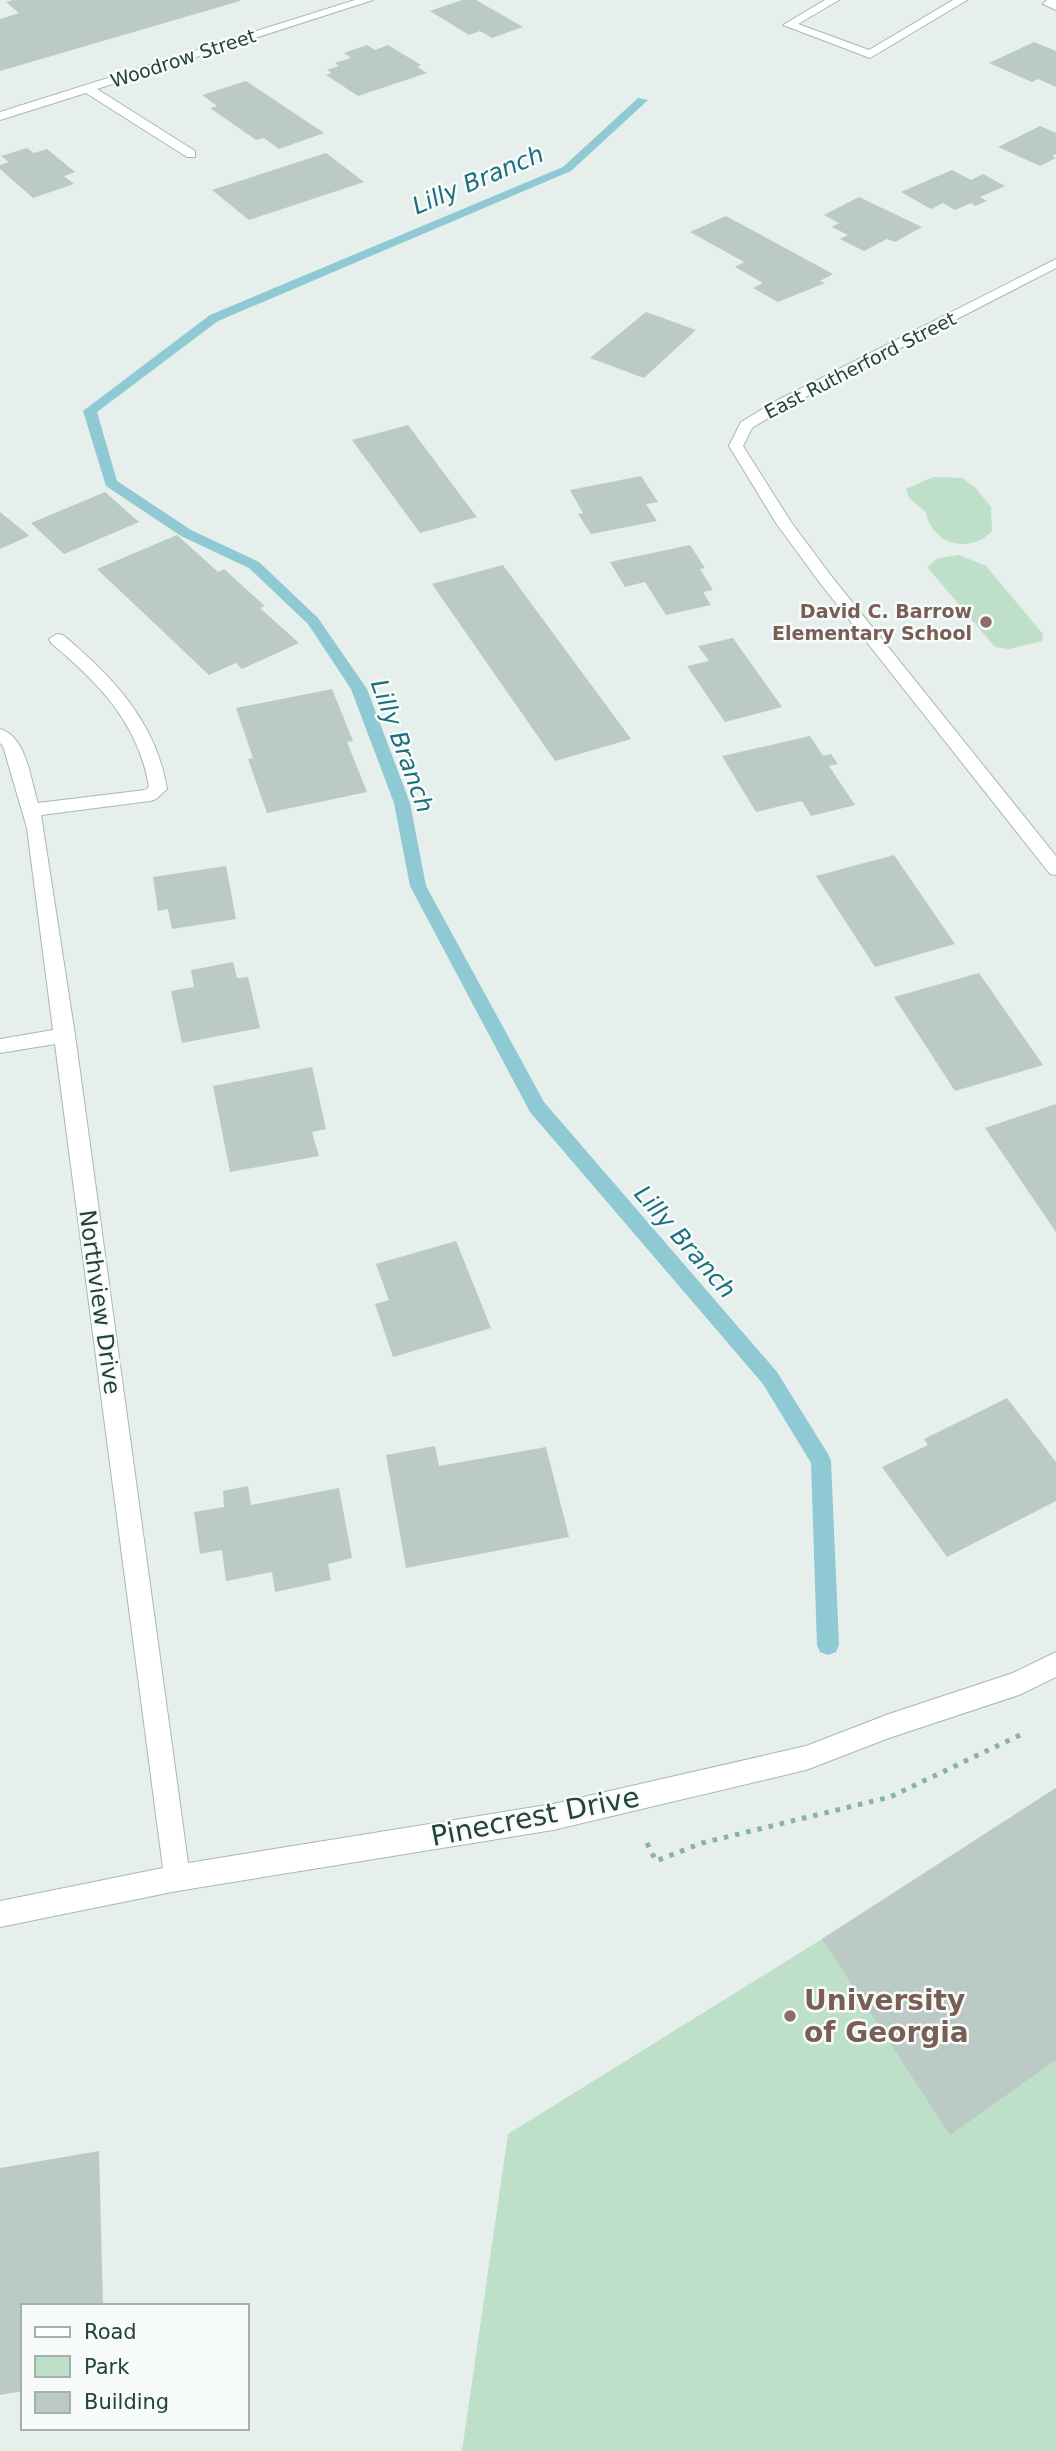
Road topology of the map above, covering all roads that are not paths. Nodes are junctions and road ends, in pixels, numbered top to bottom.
1 (367, 0) edge
2 (833, 0) edge
3 (961, 0) edge
4 (1055, 0) edge
5 (1056, 7) edge
6 (87, 88) junction
7 (0, 116) edge
8 (191, 154) dead end
9 (1056, 263) edge
10 (57, 639) dead end
11 (0, 735) edge
12 (31, 810) junction
13 (1056, 869) edge
14 (65, 1035) junction
15 (0, 1046) edge
16 (1056, 1664) edge
17 (177, 1878) junction
18 (0, 1914) edge

1 - 6 street, Woodrow Street
2 - 3 street
4 - 5 street
6 - 7 street, Woodrow Street
6 - 8 street
9 - 13 street, East Rutherford Street
10 - 12 street
11 - 12 street, Northview Drive
12 - 14 street, Northview Drive
14 - 15 street
14 - 17 street, Northview Drive
16 - 17 street, Pinecrest Drive
17 - 18 street, Pinecrest Drive

